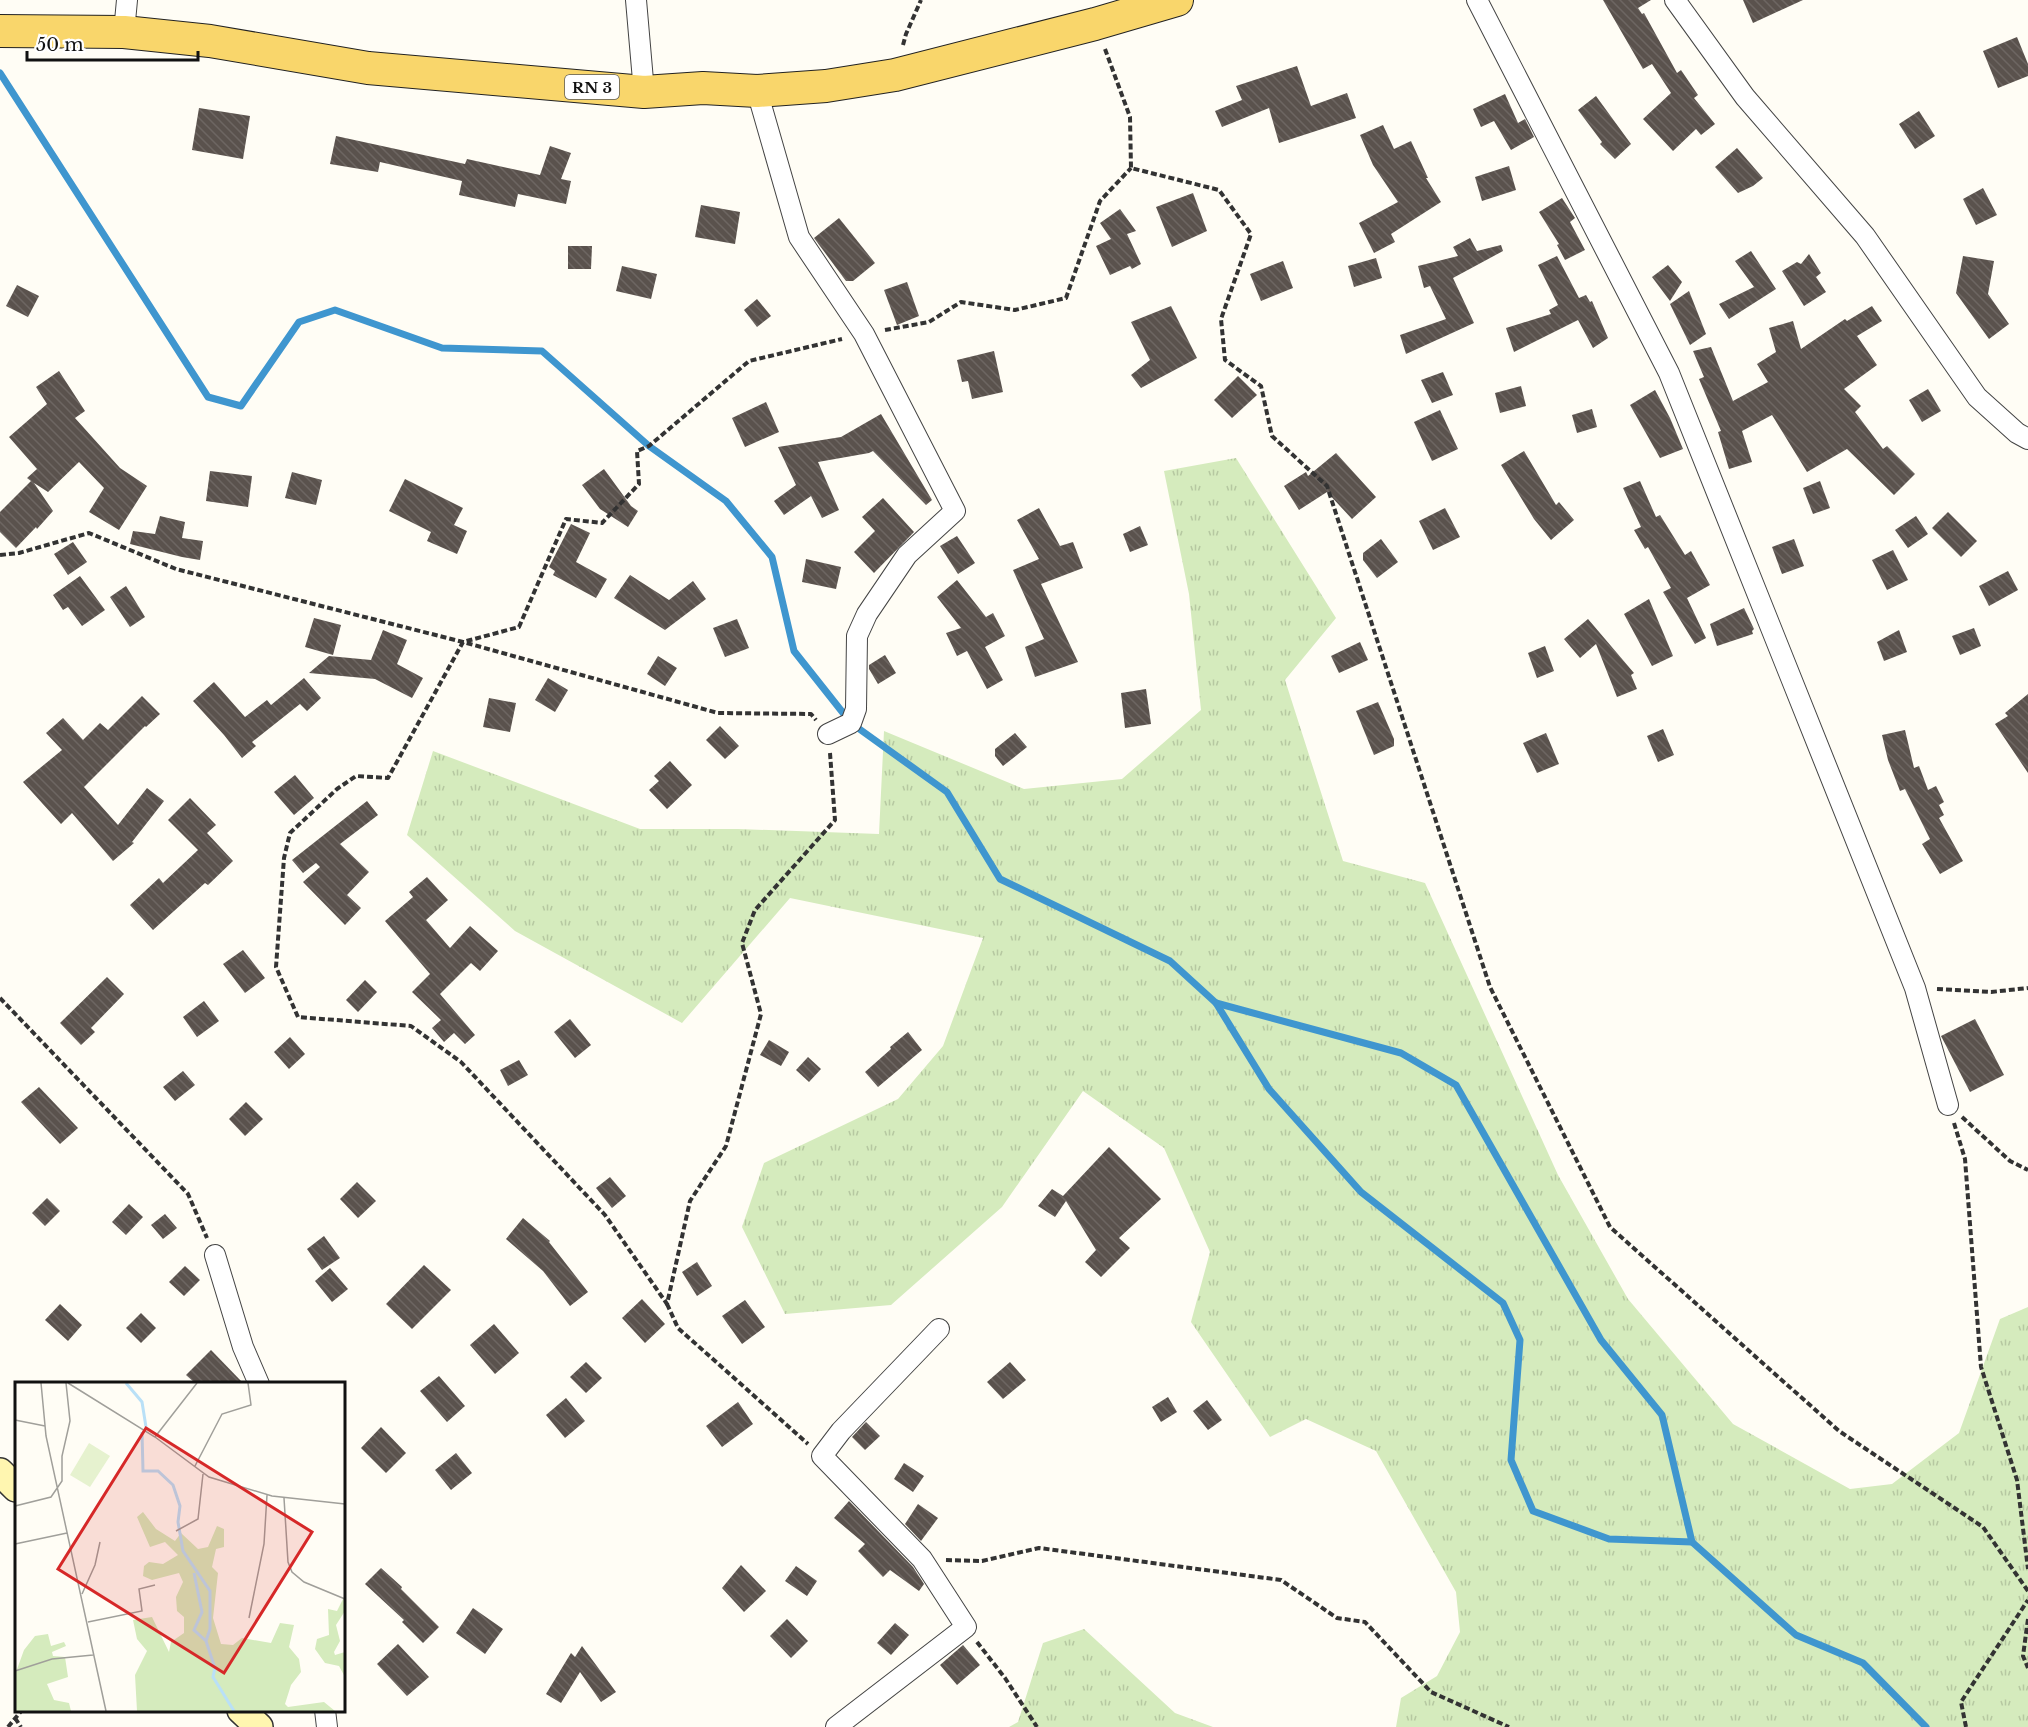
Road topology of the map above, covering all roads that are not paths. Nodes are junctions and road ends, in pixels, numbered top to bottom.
1 (127, 0) edge
2 (636, 0) edge
3 (1177, 0) edge
4 (1477, 0) edge
5 (1675, 0) edge
6 (0, 31) edge
7 (124, 32) junction
8 (757, 91) junction
9 (644, 92) junction
10 (2028, 439) edge
11 (828, 734) road end
12 (1948, 1105) road end
13 (215, 1255) road end
14 (939, 1329) dead end
15 (259, 1382) edge
16 (0, 1472) edge
17 (15, 1487) edge
18 (244, 1712) edge
19 (325, 1712) edge
20 (259, 1727) edge
21 (327, 1727) edge
22 (836, 1727) edge

1 - 7 street
2 - 9 street
3 - 8 main road, RN 3
4 - 12 street
5 - 10 street
6 - 7 main road, RN 3
7 - 9 main road, RN 3
8 - 9 main road, RN 3
8 - 11 street
13 - 15 street
14 - 22 street
16 - 17 main road
18 - 20 main road
19 - 21 street

